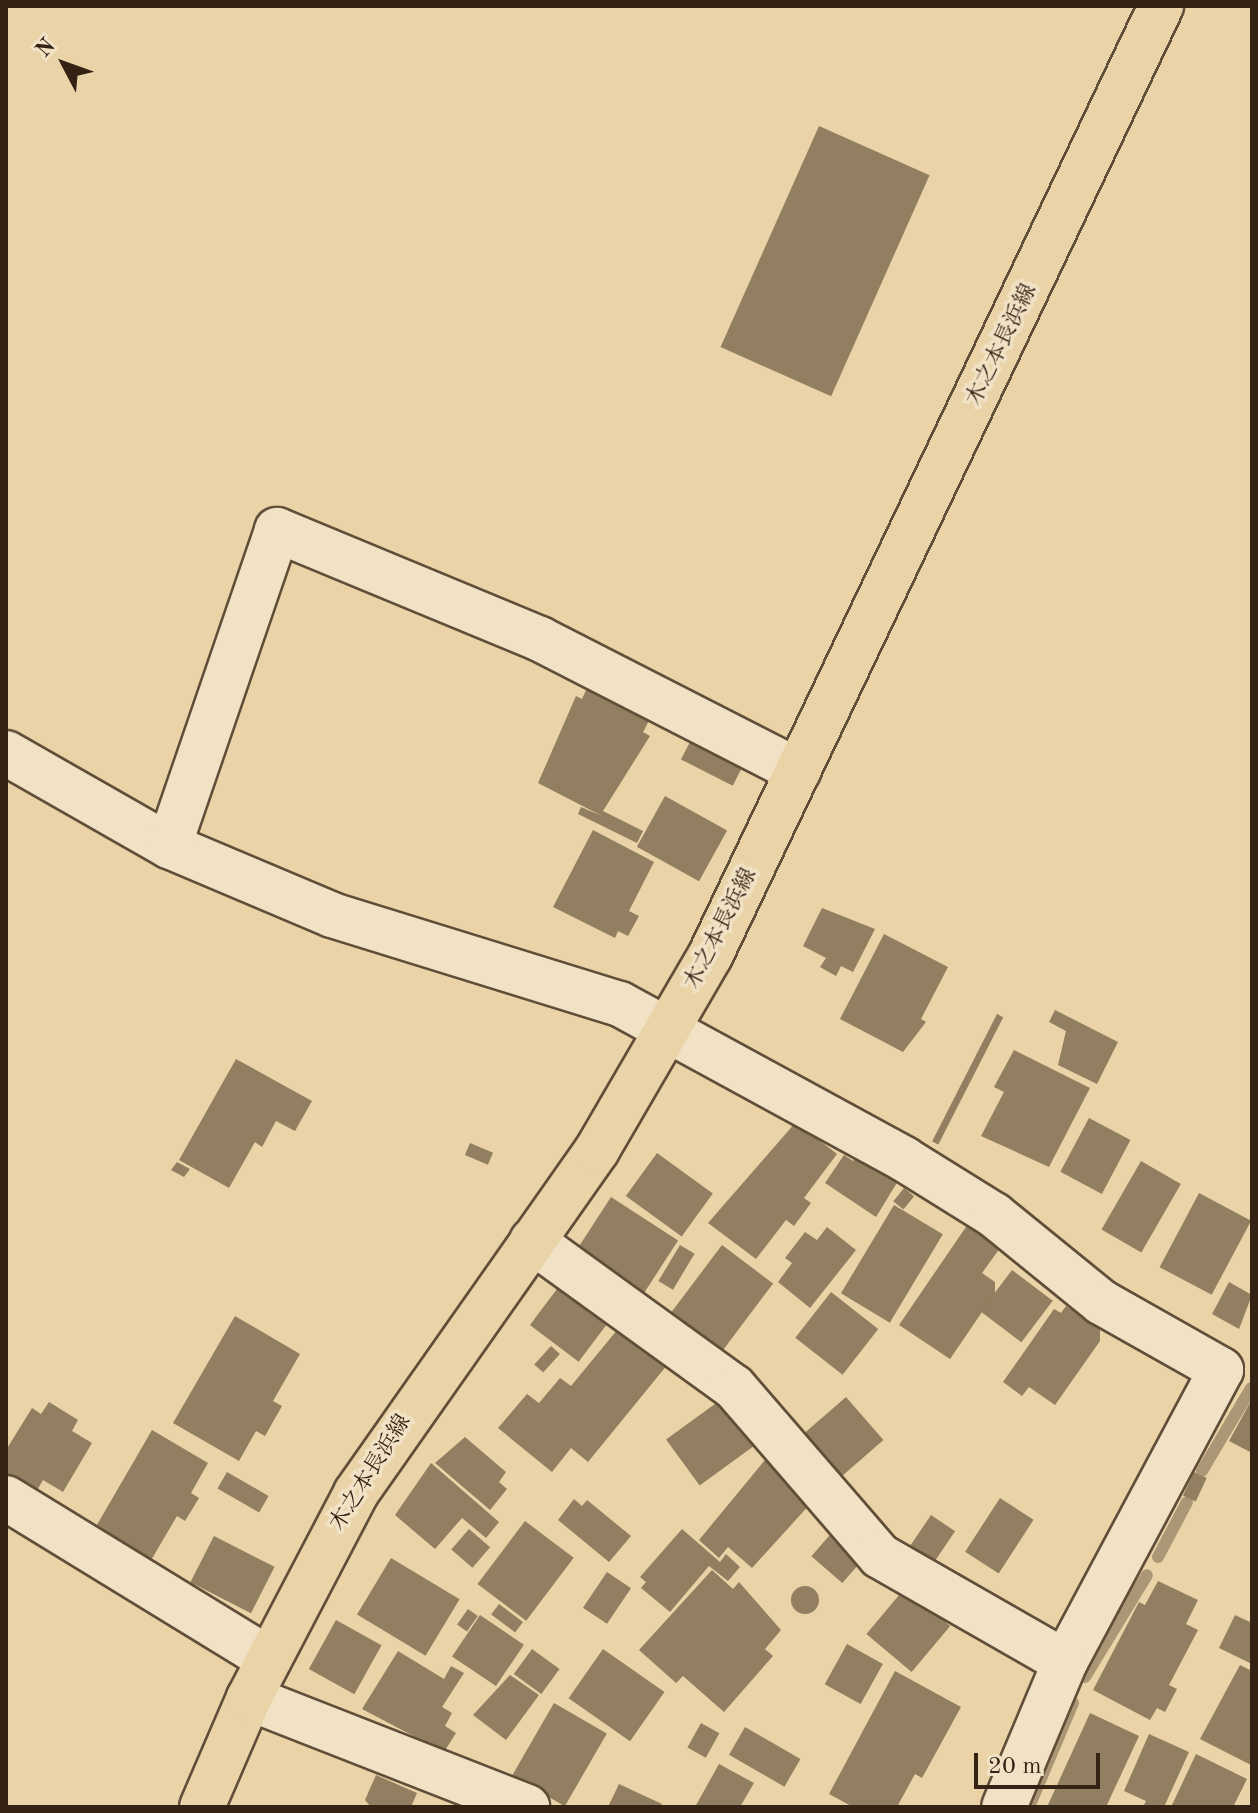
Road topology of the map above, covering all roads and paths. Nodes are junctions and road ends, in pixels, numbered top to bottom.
1 (1161, 6) edge
2 (6, 753) edge
3 (798, 771) junction
4 (169, 846) junction
5 (667, 1029) junction
6 (532, 1241) junction
7 (1237, 1370) edge
8 (6, 1498) edge
9 (269, 1659) junction
10 (1065, 1662) junction
11 (249, 1698) junction
12 (202, 1807) edge
13 (527, 1807) edge
14 (1004, 1807) edge

1 - 3 main road, 木之本長浜線
2 - 4 street
3 - 4 street
3 - 5 main road, 木之本長浜線
4 - 5 street
5 - 6 main road, 木之本長浜線
5 - 7 street
6 - 9 main road, 木之本長浜線
6 - 10 street
7 - 10 street
8 - 9 street
9 - 11 main road, 木之本長浜線
10 - 14 street
11 - 12 main road, 木之本長浜線
11 - 13 street

